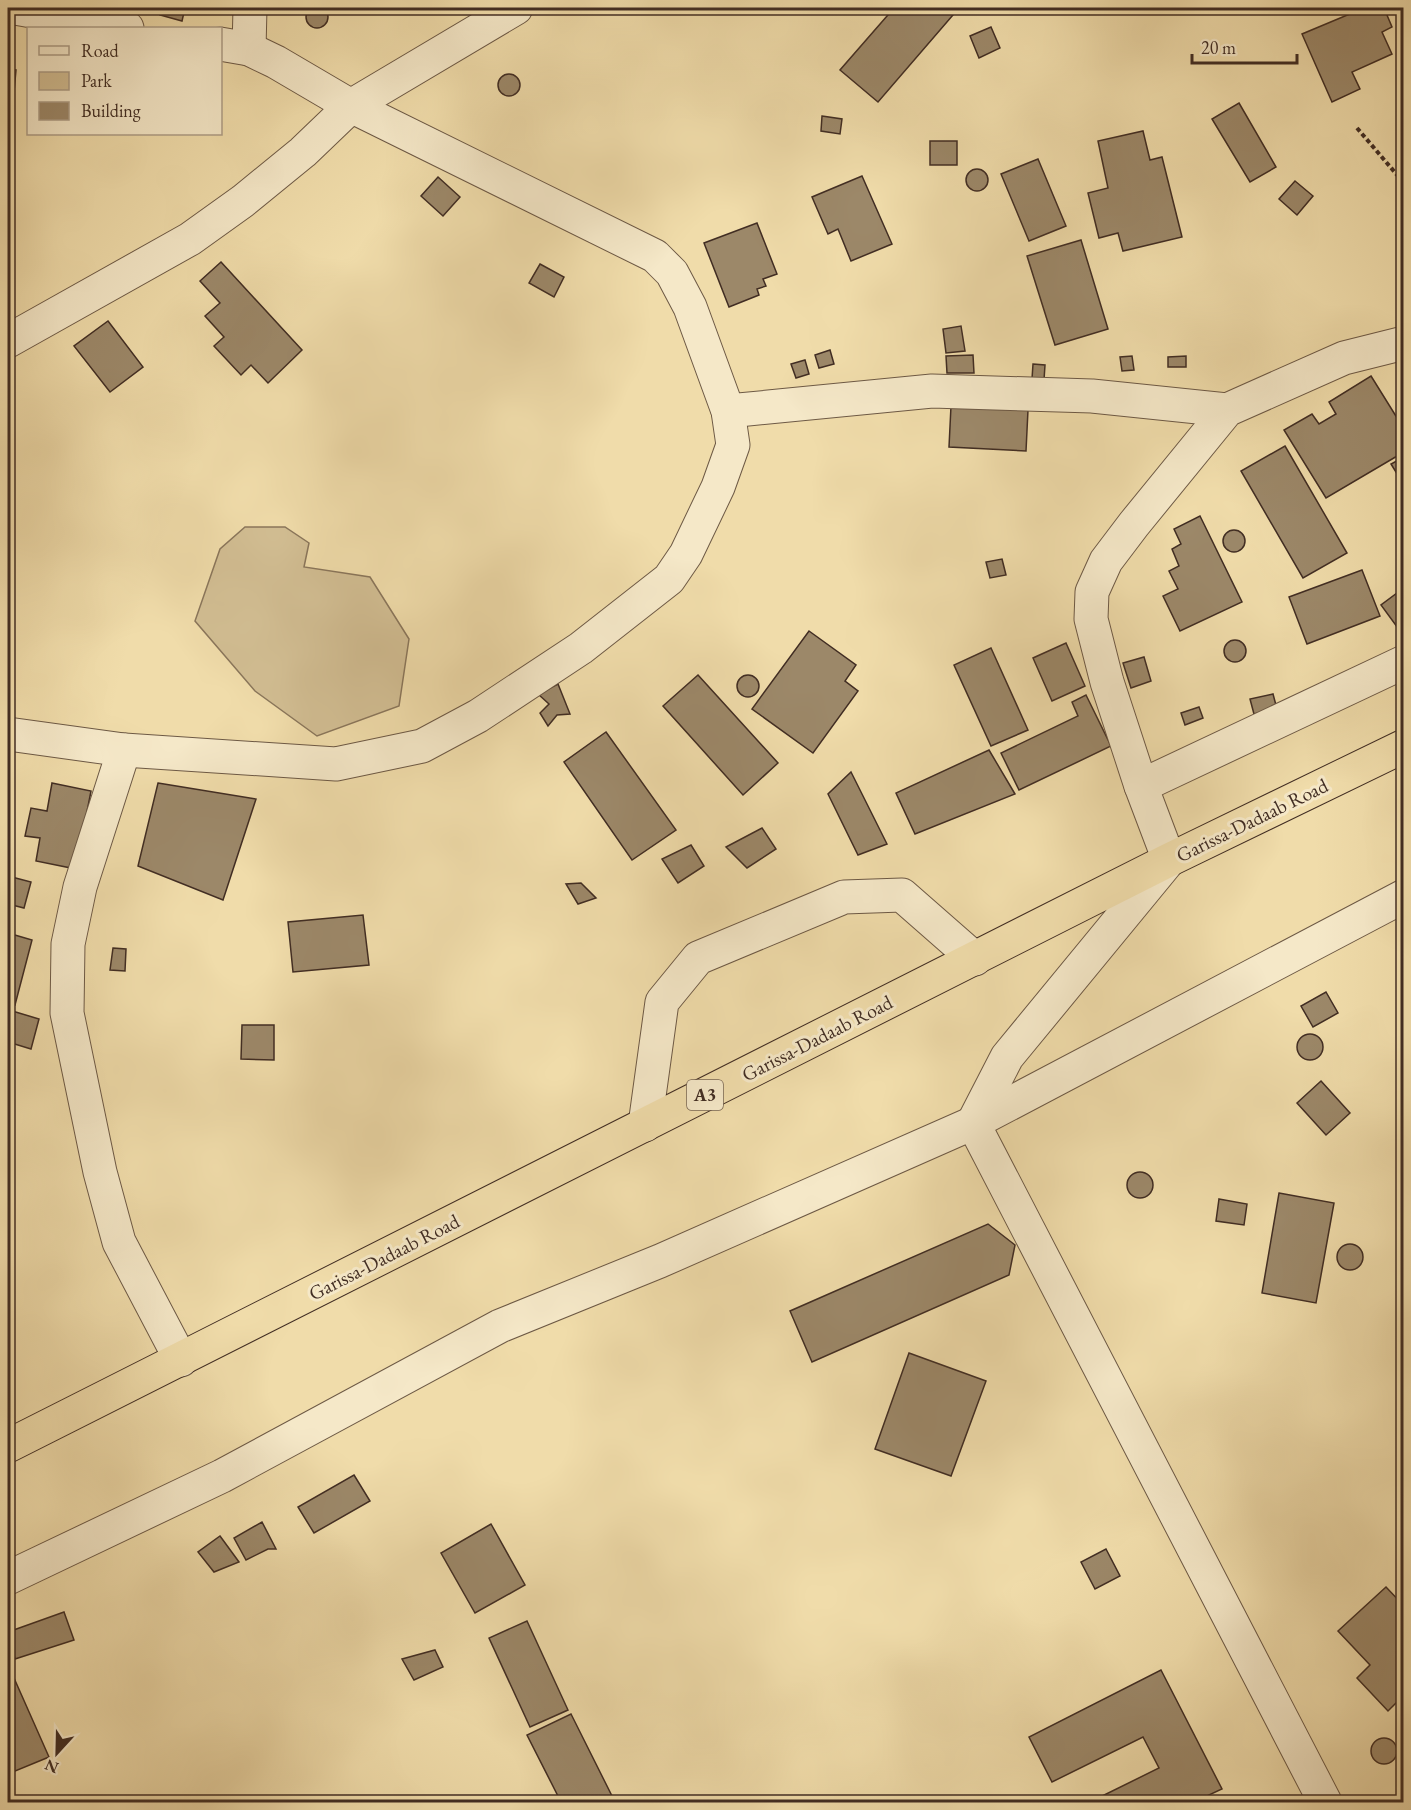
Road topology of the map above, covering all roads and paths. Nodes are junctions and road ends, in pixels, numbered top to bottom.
1 (15, 8) edge
2 (250, 8) edge
3 (516, 8) edge
4 (121, 27) edge
5 (235, 47) edge
6 (351, 106) junction
7 (1357, 128) dead end
8 (1404, 183) edge
9 (8, 341) edge
10 (1404, 343) edge
11 (1227, 410) junction
12 (728, 411) junction
13 (1404, 662) edge
14 (8, 734) edge
15 (1404, 746) edge
16 (124, 750) junction
17 (1141, 786) junction
18 (1169, 860) junction
19 (1404, 896) edge
20 (975, 959) junction
21 (973, 1123) junction
22 (645, 1125) junction
23 (181, 1360) junction
24 (8, 1446) edge
25 (8, 1578) edge
26 (1325, 1803) edge

1 - 4 street
2 - 5 street
3 - 6 street
5 - 6 street
6 - 9 street
6 - 12 street
7 - 8 path
10 - 11 street
11 - 12 street
11 - 17 street
12 - 16 street
13 - 17 street
14 - 16 street
15 - 18 highway, Garissa-Dadaab Road / A3
16 - 23 street
17 - 18 street
18 - 20 highway, Garissa-Dadaab Road / A3
18 - 21 street
19 - 21 street
20 - 22 highway, Garissa-Dadaab Road / A3
20 - 22 street
21 - 25 street
21 - 26 street
22 - 23 highway, Garissa-Dadaab Road / A3
23 - 24 highway, Garissa-Dadaab Road / A3

